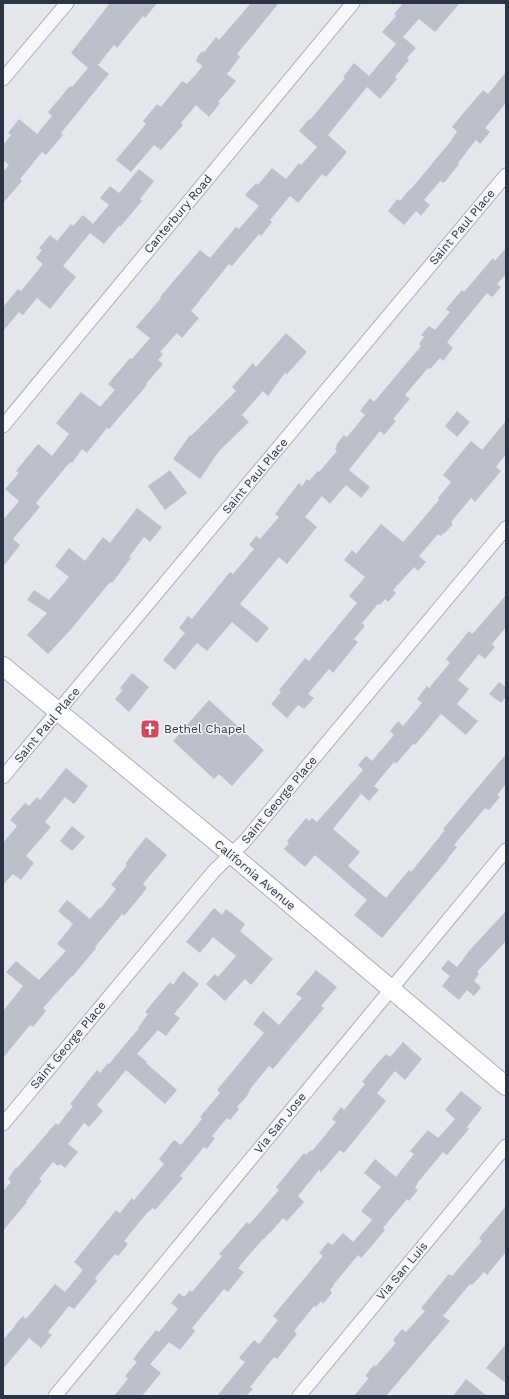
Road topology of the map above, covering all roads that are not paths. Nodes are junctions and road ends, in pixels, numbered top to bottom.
1 (67, 3) edge
2 (353, 3) edge
3 (3, 79) edge
4 (506, 175) edge
5 (3, 426) edge
6 (506, 528) edge
7 (3, 666) edge
8 (58, 712) junction
9 (3, 777) edge
10 (506, 850) edge
11 (231, 854) junction
12 (390, 989) junction
13 (506, 1086) edge
14 (3, 1124) edge
15 (506, 1146) edge
16 (55, 1396) edge
17 (299, 1396) edge

1 - 3 street
2 - 5 street, Canterbury Road
4 - 8 street, Saint Paul Place
6 - 11 street, Saint George Place
7 - 8 main road, California Avenue
8 - 9 street, Saint Paul Place
8 - 11 main road, California Avenue
10 - 12 street, Via San Jose
11 - 12 main road, California Avenue
11 - 14 street, Saint George Place
12 - 13 main road, California Avenue
12 - 16 street, Via San Jose
15 - 17 street, Via San Luis

